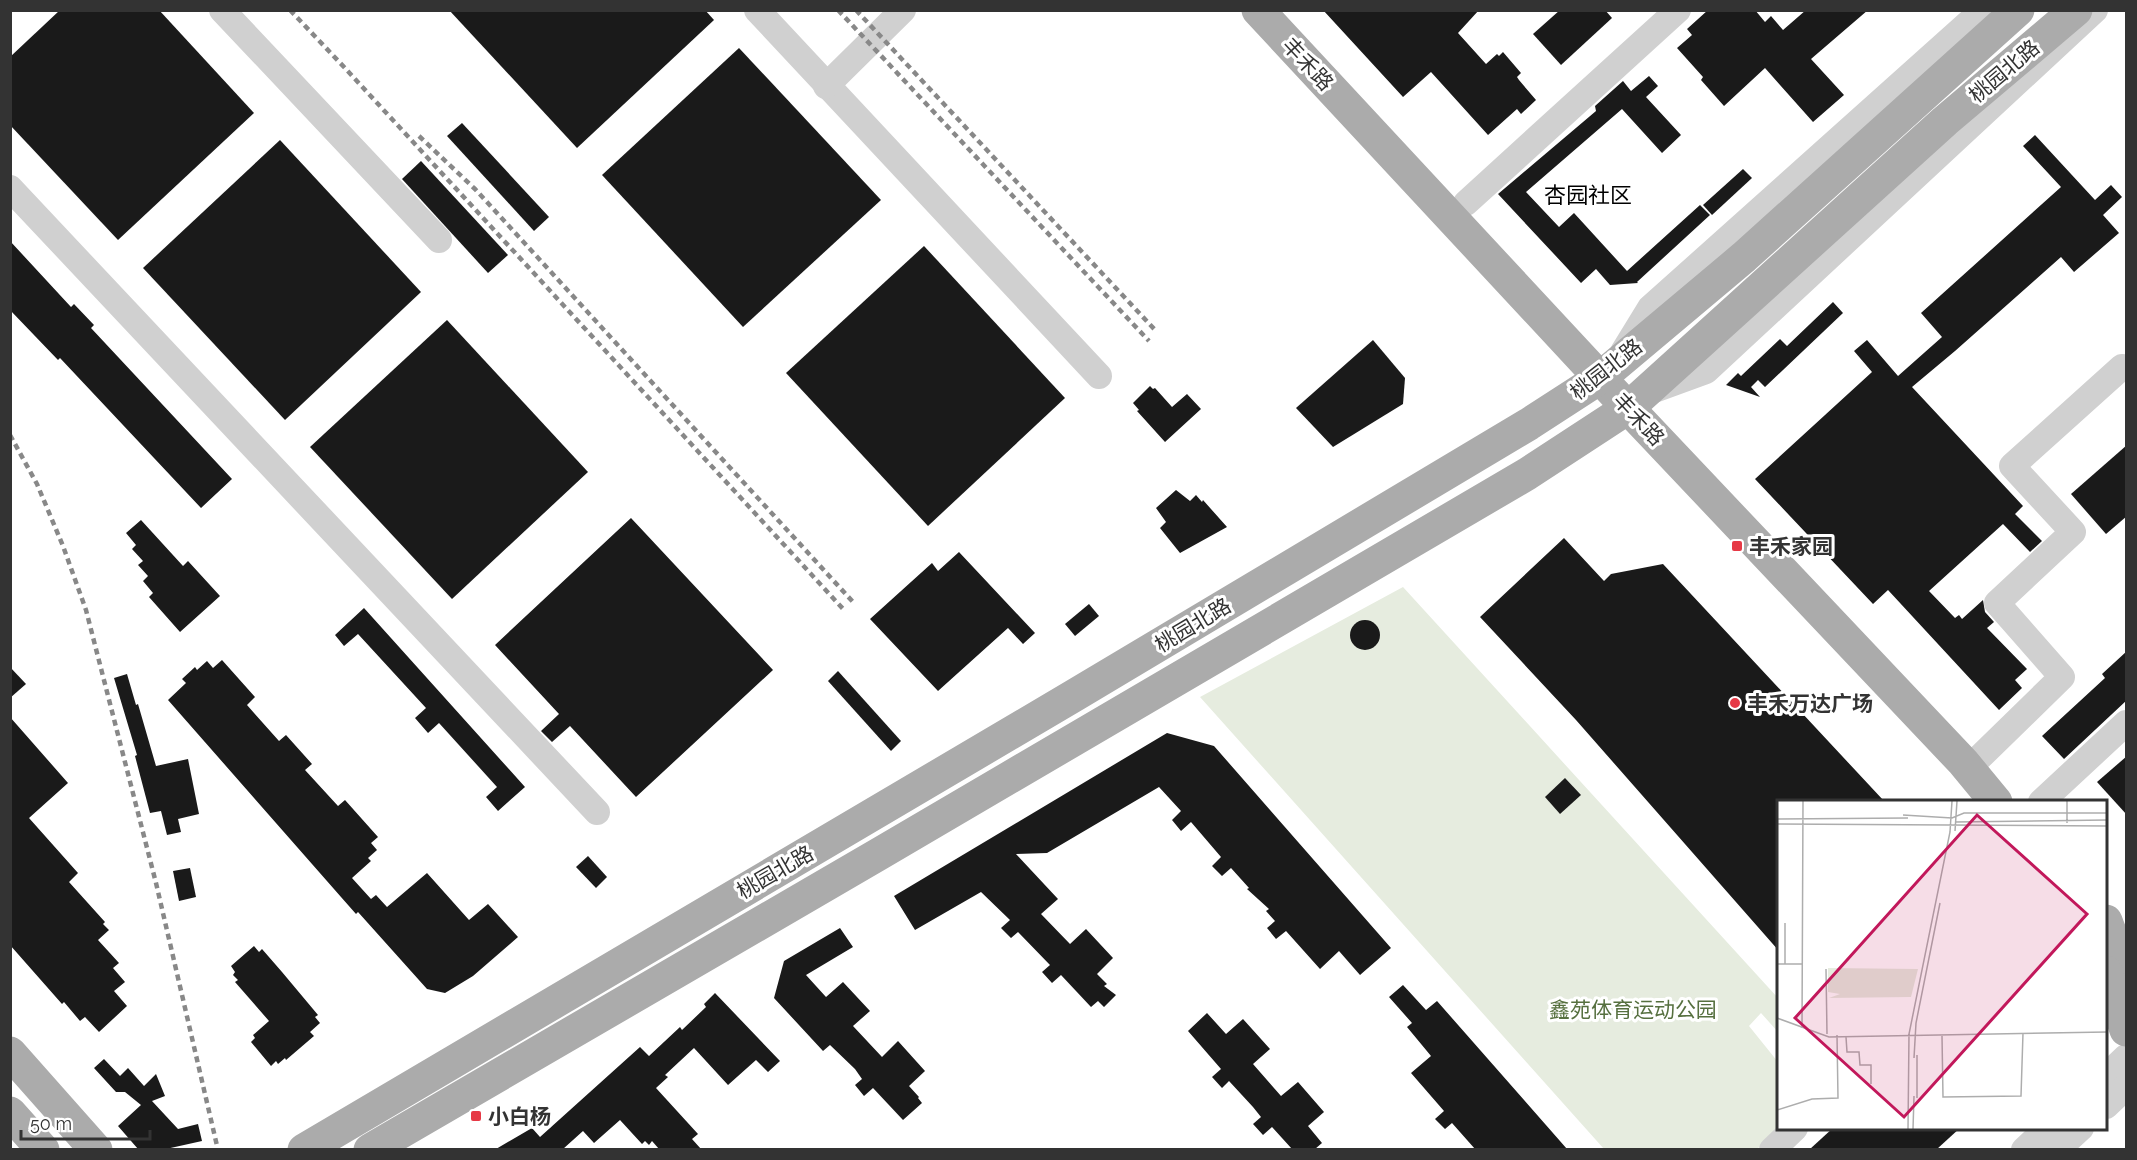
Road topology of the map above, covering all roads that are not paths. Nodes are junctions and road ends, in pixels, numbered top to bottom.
1 (222, 10) edge
2 (757, 10) edge
3 (903, 10) edge
4 (1258, 10) edge
5 (1284, 10) edge
6 (1678, 10) edge
7 (1983, 10) edge
8 (2018, 10) edge
9 (2076, 10) edge
10 (2095, 10) edge
11 (826, 86) junction
12 (10, 188) edge
13 (1466, 203) junction
14 (439, 240) dead end
15 (2122, 367) dead end
16 (1608, 370) junction
17 (1099, 376) dead end
18 (1637, 400) junction
19 (2127, 723) edge
20 (1980, 757) junction
21 (1995, 800) edge
22 (2019, 800) edge
23 (2042, 800) edge
24 (597, 812) dead end
25 (2107, 923) edge
26 (2127, 974) edge
27 (2107, 975) edge
28 (2127, 1030) edge
29 (10, 1053) edge
30 (2127, 1057) edge
31 (2107, 1075) edge
32 (2127, 1087) edge
33 (2107, 1105) edge
34 (10, 1113) edge
35 (1793, 1130) edge
36 (2045, 1130) edge
37 (2078, 1130) edge
38 (10, 1138) edge
39 (21, 1149) edge
40 (43, 1149) edge
41 (96, 1149) edge
42 (304, 1149) edge
43 (370, 1149) edge
44 (1772, 1149) edge
45 (2024, 1149) edge
46 (2057, 1149) edge

1 - 14 street
2 - 11 street
3 - 11 street
4 - 16 main road, 丰禾路
5 - 13 main road, 丰禾路
6 - 13 street
7 - 16 street
8 - 16 main road, 桃园北路
9 - 18 main road, 桃园北路
10 - 18 street
11 - 17 street
12 - 24 street
13 - 16 main road, 丰禾路
15 - 20 street
16 - 18 main road, 丰禾路
16 - 42 main road, 桃园北路
18 - 20 main road, 丰禾路
18 - 21 main road, 丰禾路
18 - 43 main road, 桃园北路
19 - 23 street
20 - 22 main road, 丰禾路
25 - 26 main road
27 - 28 main road
29 - 41 main road
30 - 31 street
32 - 33 street
34 - 40 main road
35 - 44 street
36 - 45 street
37 - 46 street
38 - 39 main road

